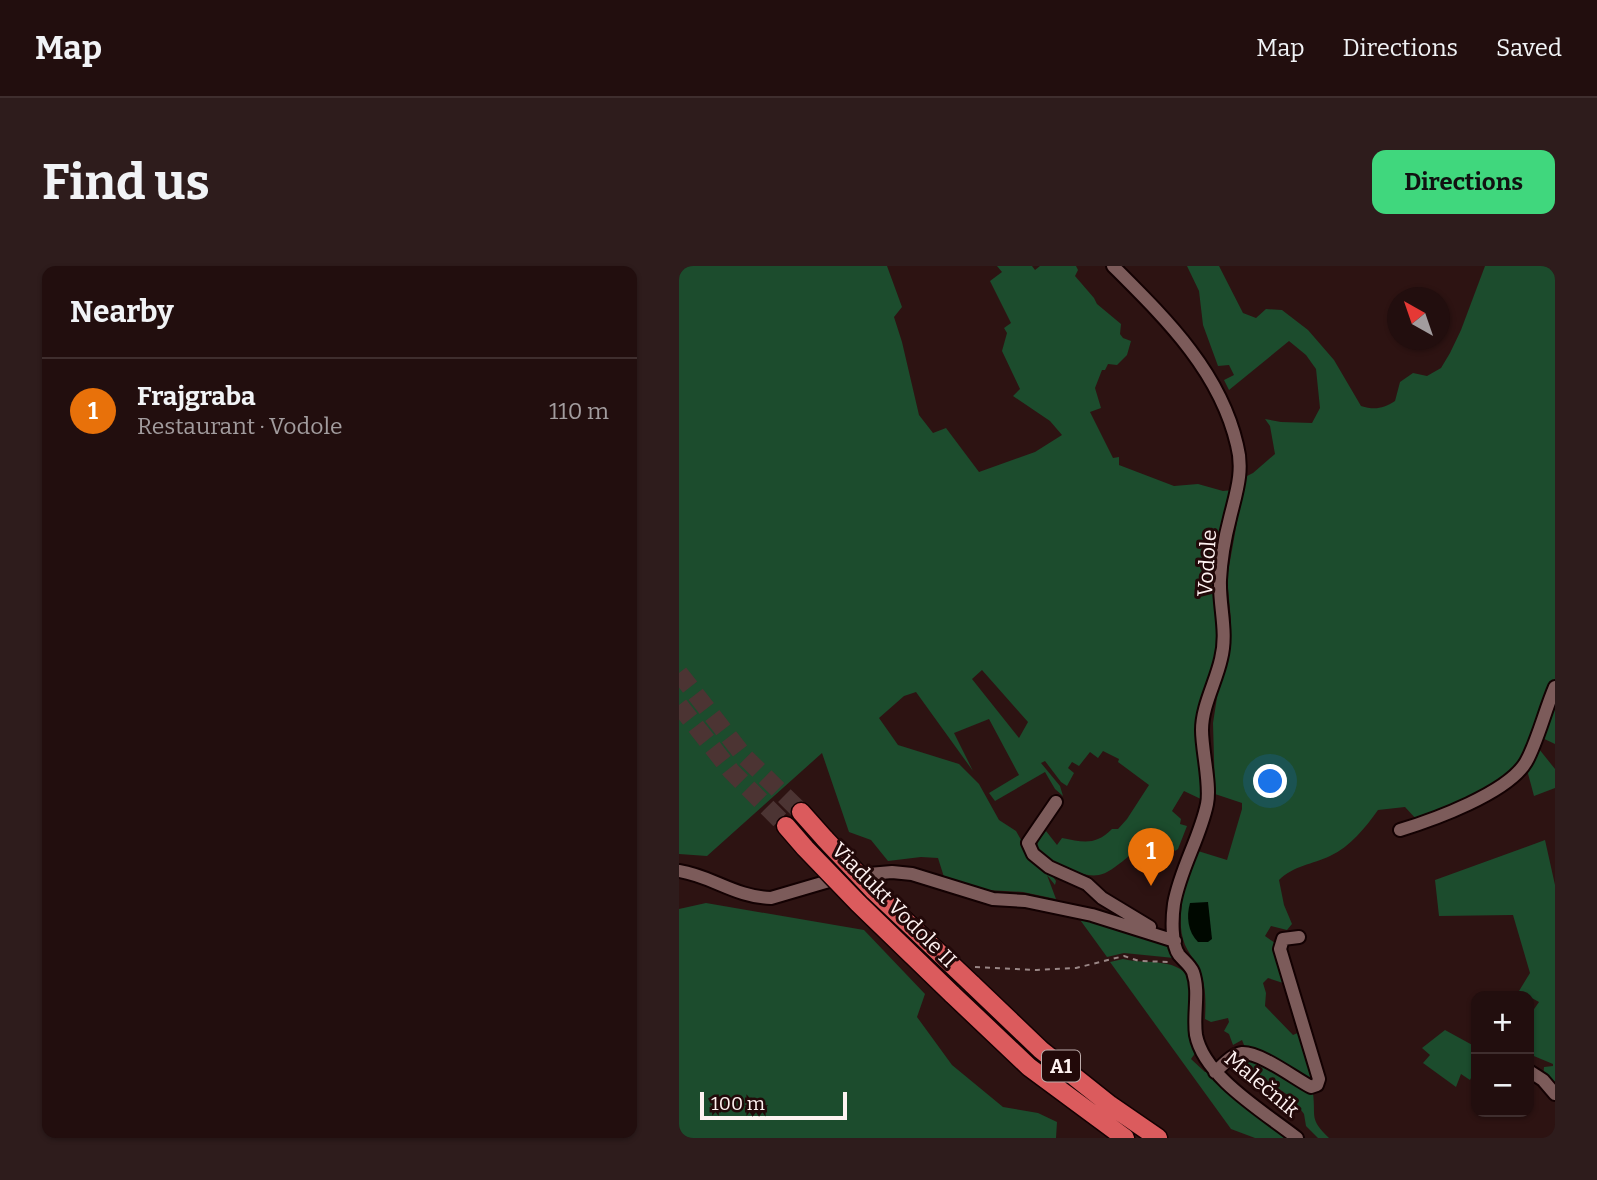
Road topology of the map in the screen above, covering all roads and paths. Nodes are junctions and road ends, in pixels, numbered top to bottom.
1 (1113, 266) edge
2 (1555, 687) edge
3 (1056, 802) dead end
4 (801, 812) tunnel mouth
5 (786, 826) tunnel mouth
6 (1400, 830) dead end
7 (679, 871) edge
8 (1299, 937) dead end
9 (1175, 941) junction
10 (1188, 965) junction
11 (972, 975) junction
12 (1215, 1072) junction
13 (1534, 1074) edge
14 (1555, 1094) edge
15 (1125, 1138) edge
16 (1158, 1138) edge
17 (1297, 1138) edge

1 - 9 street, Vodole
2 - 6 street
3 - 9 street
4 - 11 highway, Viadukt Vodole II / A1, bridge
5 - 15 highway, Viadukt Vodole II / A1, bridge
7 - 9 street
8 - 12 street
9 - 10 street, Malečnik
10 - 11 path
10 - 12 street, Malečnik
11 - 16 highway, A1
12 - 17 street, Malečnik
13 - 14 street

